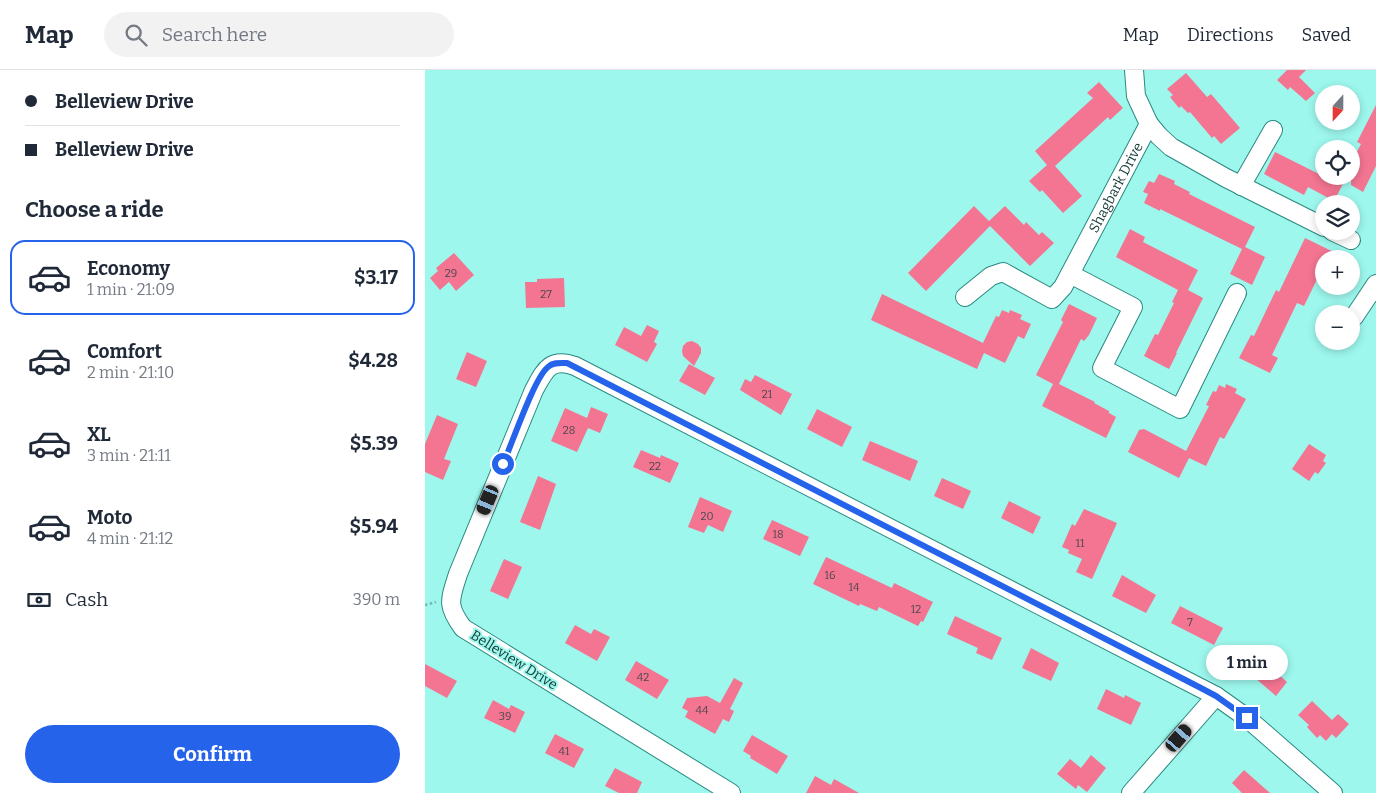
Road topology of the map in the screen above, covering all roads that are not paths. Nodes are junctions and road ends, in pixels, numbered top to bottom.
1 (1135, 70) edge
2 (1149, 124) junction
3 (1273, 130) dead end
4 (1241, 186) junction
5 (1315, 223) edge
6 (1070, 274) junction
7 (1376, 284) edge
8 (1237, 294) dead end
9 (965, 298) dead end
10 (1360, 308) edge
11 (1216, 696) junction
12 (731, 793) edge
13 (1131, 793) edge
14 (1333, 793) edge

1 - 2 street
2 - 4 street
2 - 6 street, Shagbark Drive
3 - 4 street
4 - 5 street
6 - 8 street
6 - 9 street, Shagbark Drive
7 - 10 street
11 - 12 street, Belleview Drive
11 - 13 street
11 - 14 street, Belleview Drive

